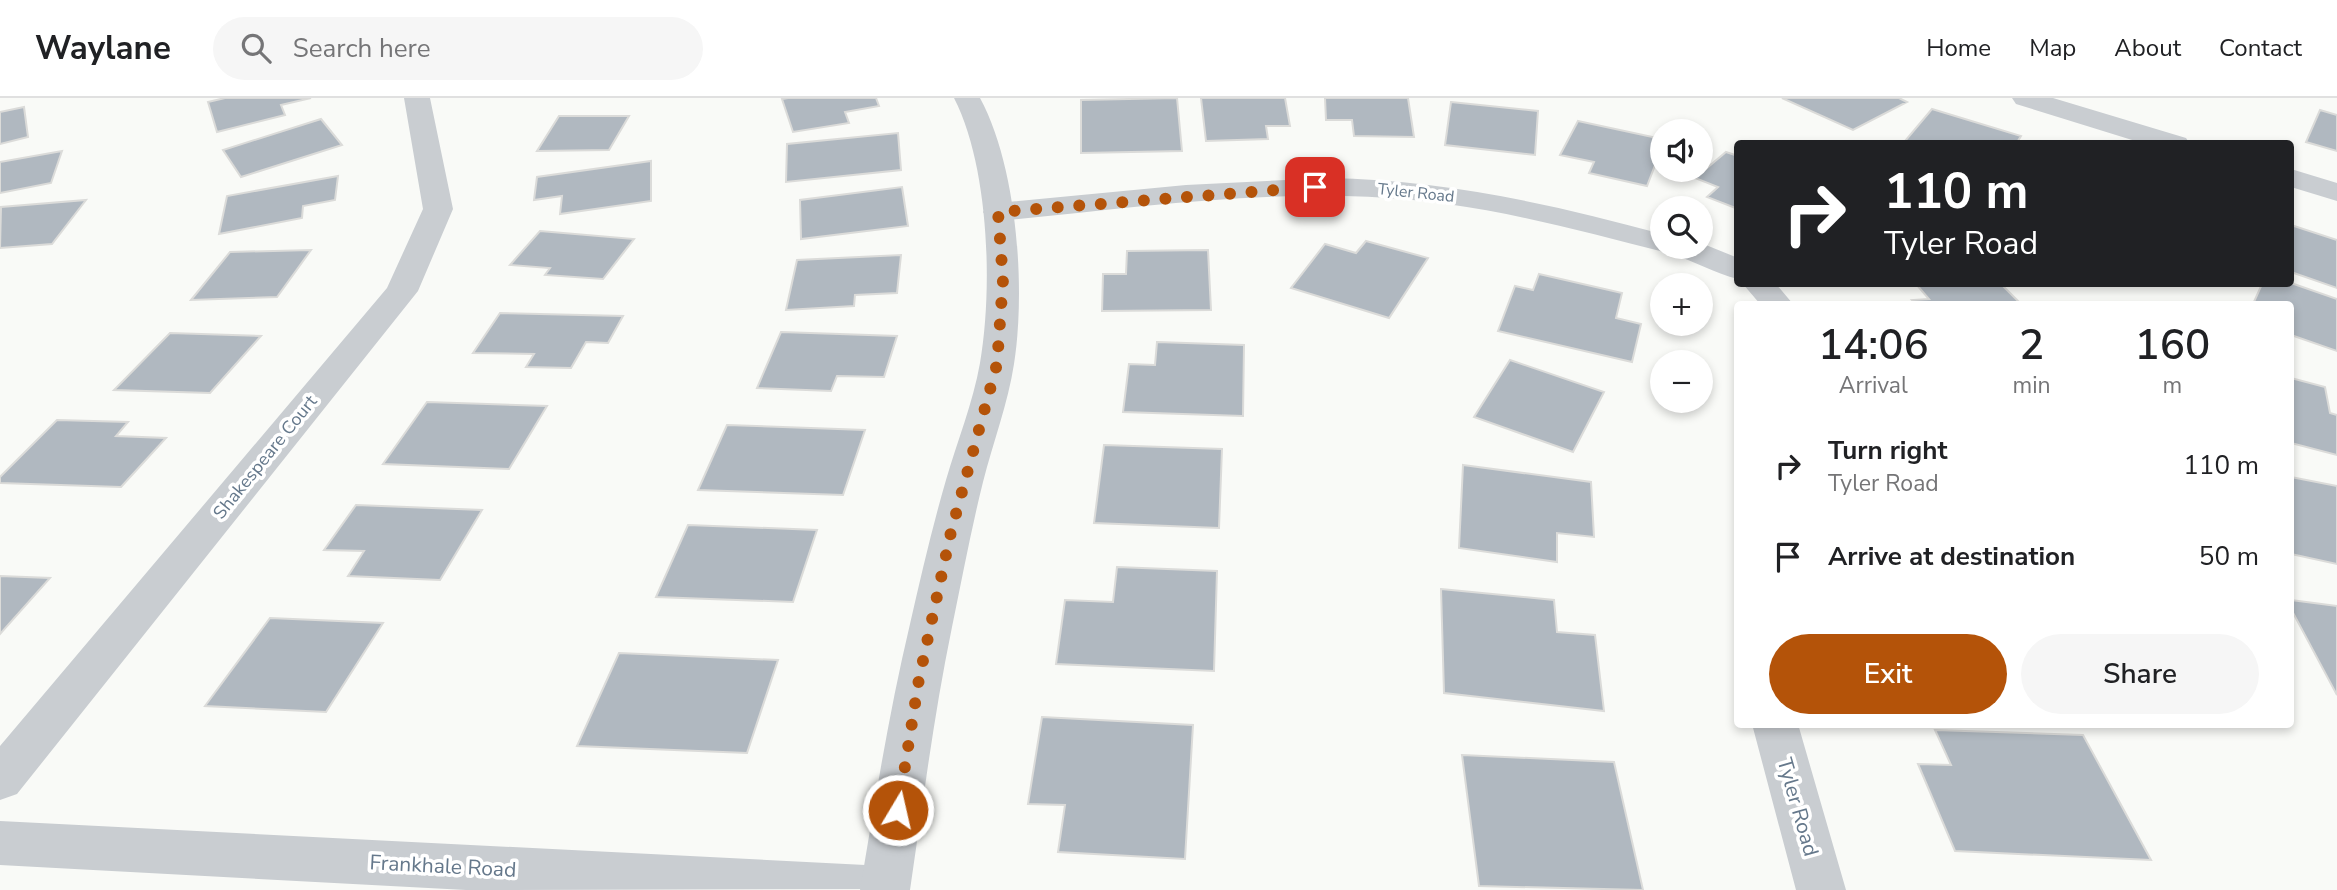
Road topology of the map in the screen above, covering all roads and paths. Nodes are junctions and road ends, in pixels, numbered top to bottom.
1 (416, 98) edge
2 (967, 98) edge
3 (2025, 98) edge
4 (2163, 140) edge
5 (2294, 179) edge
6 (2337, 192) edge
7 (998, 212) junction
8 (1650, 240) edge
9 (1713, 258) edge
10 (1734, 268) edge
11 (1762, 287) edge
12 (1774, 301) edge
13 (1776, 728) edge
14 (0, 780) edge
15 (0, 843) edge
16 (885, 890) edge
17 (1821, 890) edge

1 - 14 street, Shakespeare Court
2 - 7 street
3 - 4 street
5 - 6 street
7 - 8 street, Tyler Road
7 - 16 street
9 - 10 street
11 - 12 street
13 - 17 street, Tyler Road
15 - 16 street, Frankhale Road

